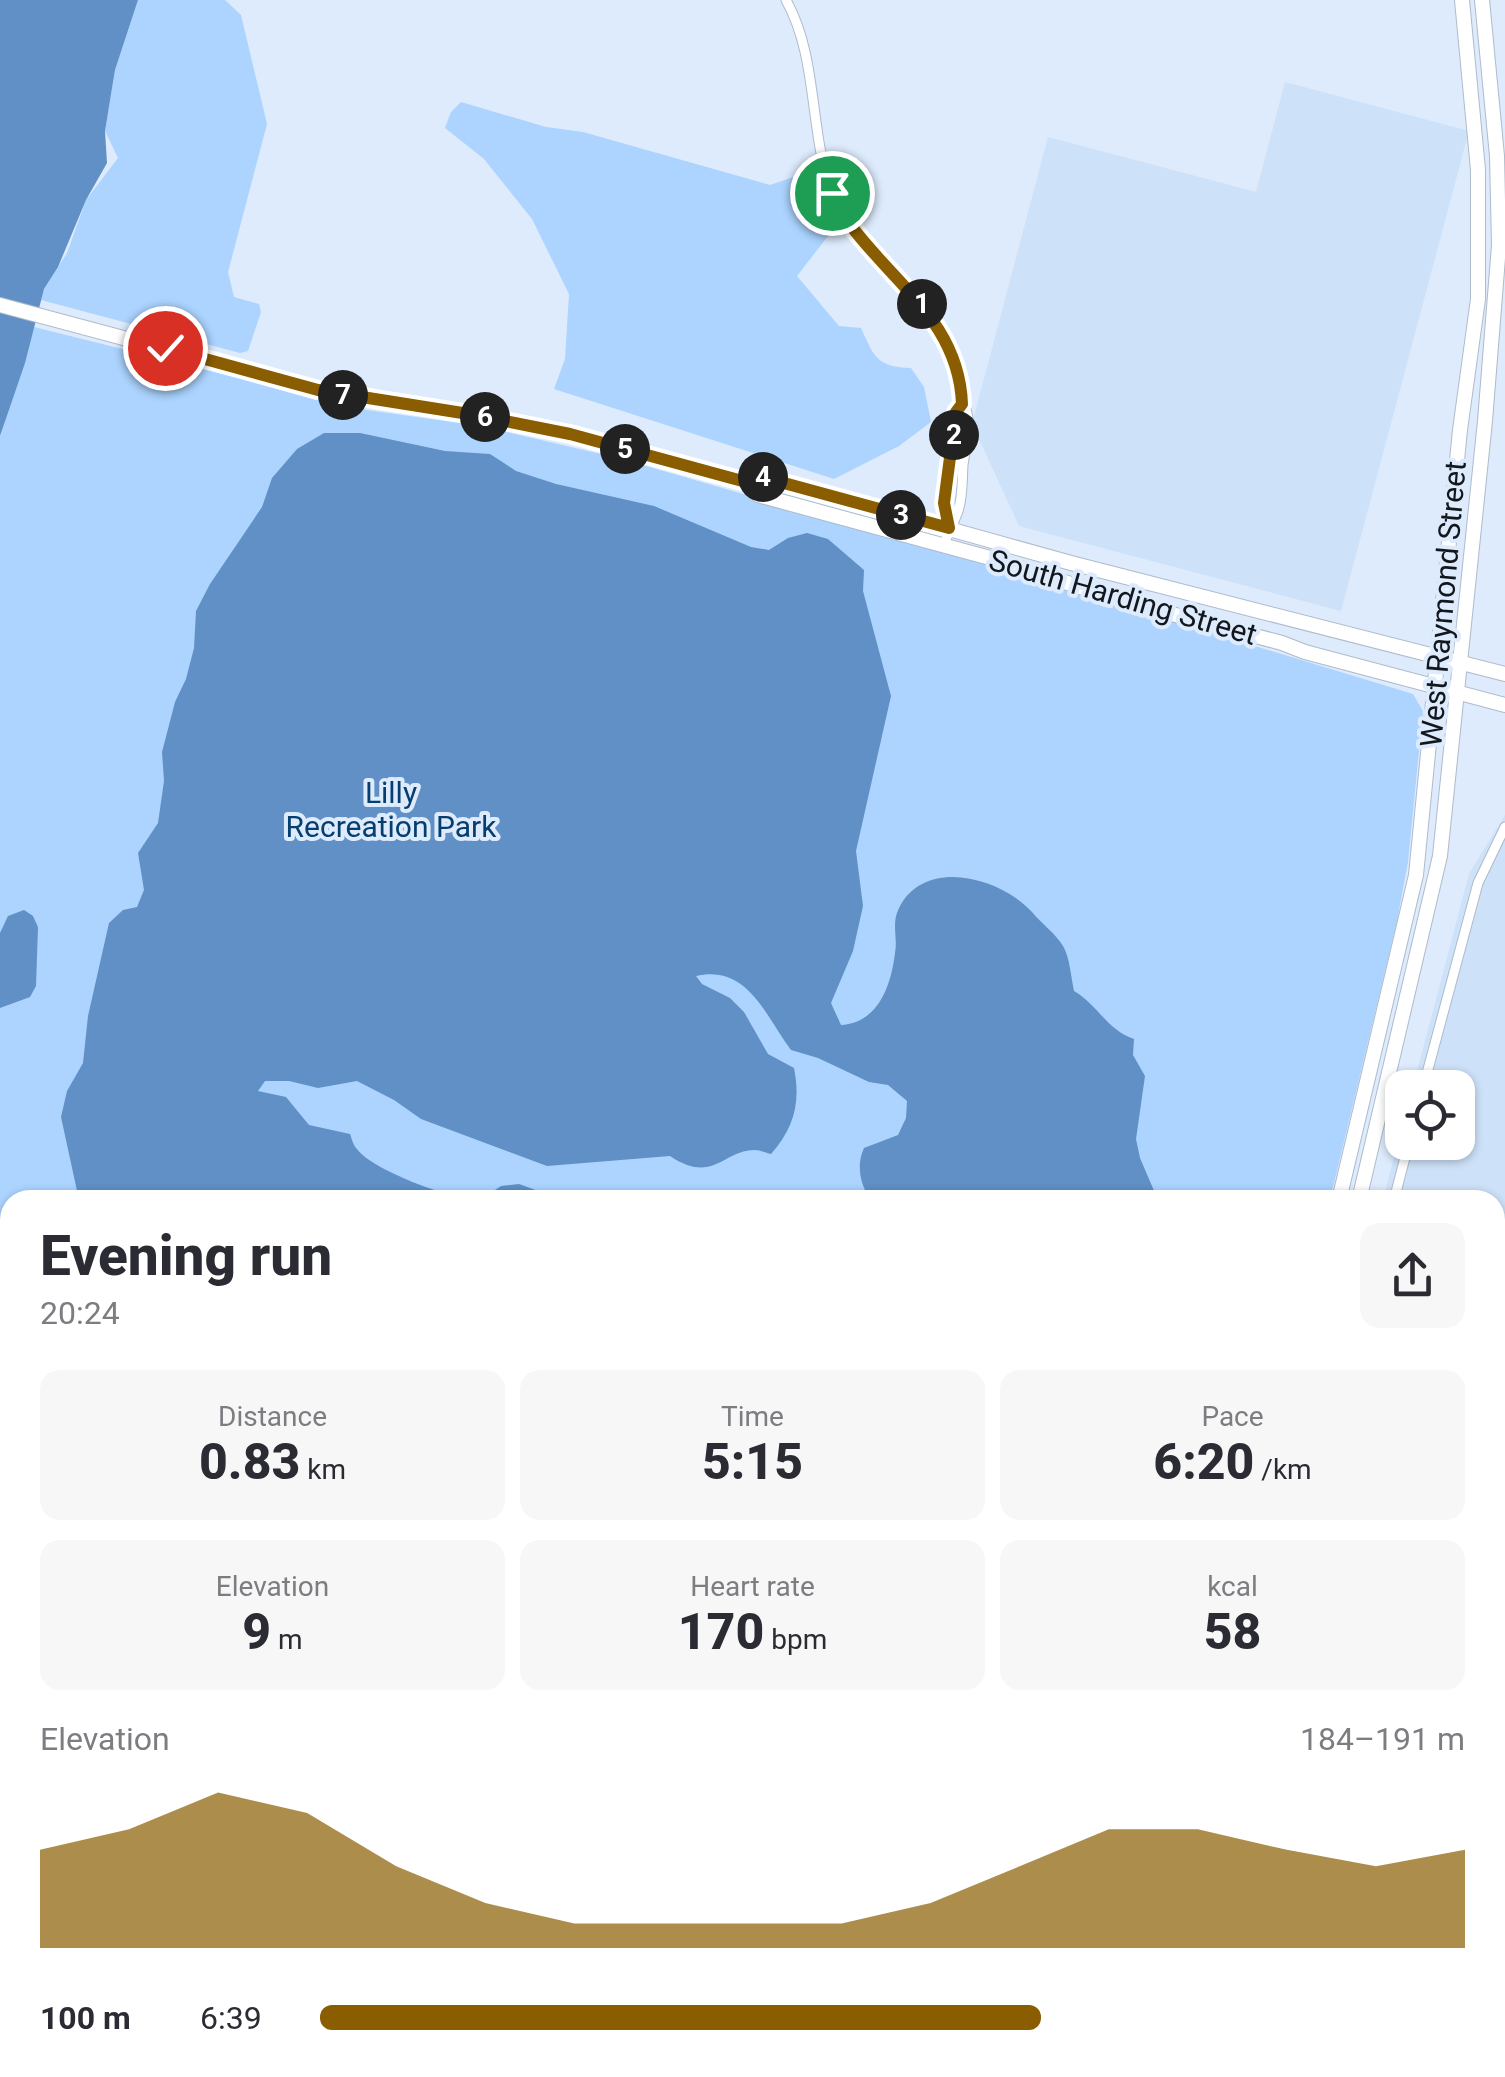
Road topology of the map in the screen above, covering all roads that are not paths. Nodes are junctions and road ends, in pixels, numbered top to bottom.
1 (786, 0) edge
2 (1462, 0) edge
3 (1482, 0) edge
4 (0, 306) edge
5 (962, 404) junction
6 (746, 482) junction
7 (949, 528) junction
8 (944, 546) junction
9 (1236, 606) junction
10 (1227, 628) junction
11 (1438, 657) junction
12 (1461, 663) junction
13 (1505, 674) edge
14 (1436, 686) junction
15 (1458, 692) junction
16 (1505, 704) edge
17 (1505, 827) edge
18 (1428, 1070) edge
19 (1404, 1160) edge
20 (1341, 1190) edge
21 (1361, 1190) edge
22 (1397, 1190) edge

1 - 5 street
2 - 11 main road, West Raymond Street
3 - 12 main road, West Raymond Street
4 - 6 main road, South Harding Street
5 - 7 street
5 - 7 street
6 - 7 main road, South Harding Street
6 - 8 main road, South Harding Street
7 - 8 street
7 - 9 main road, South Harding Street
8 - 10 main road, South Harding Street
9 - 10 main road
9 - 11 main road, South Harding Street
10 - 14 main road, South Harding Street
11 - 12 main road, South Harding Street
11 - 14 main road, West Raymond Street
12 - 13 main road, South Harding Street
12 - 15 main road, West Raymond Street
14 - 15 main road, South Harding Street
14 - 20 main road, West Raymond Street
15 - 16 main road, South Harding Street
15 - 21 main road, West Raymond Street
17 - 18 street
19 - 22 street

